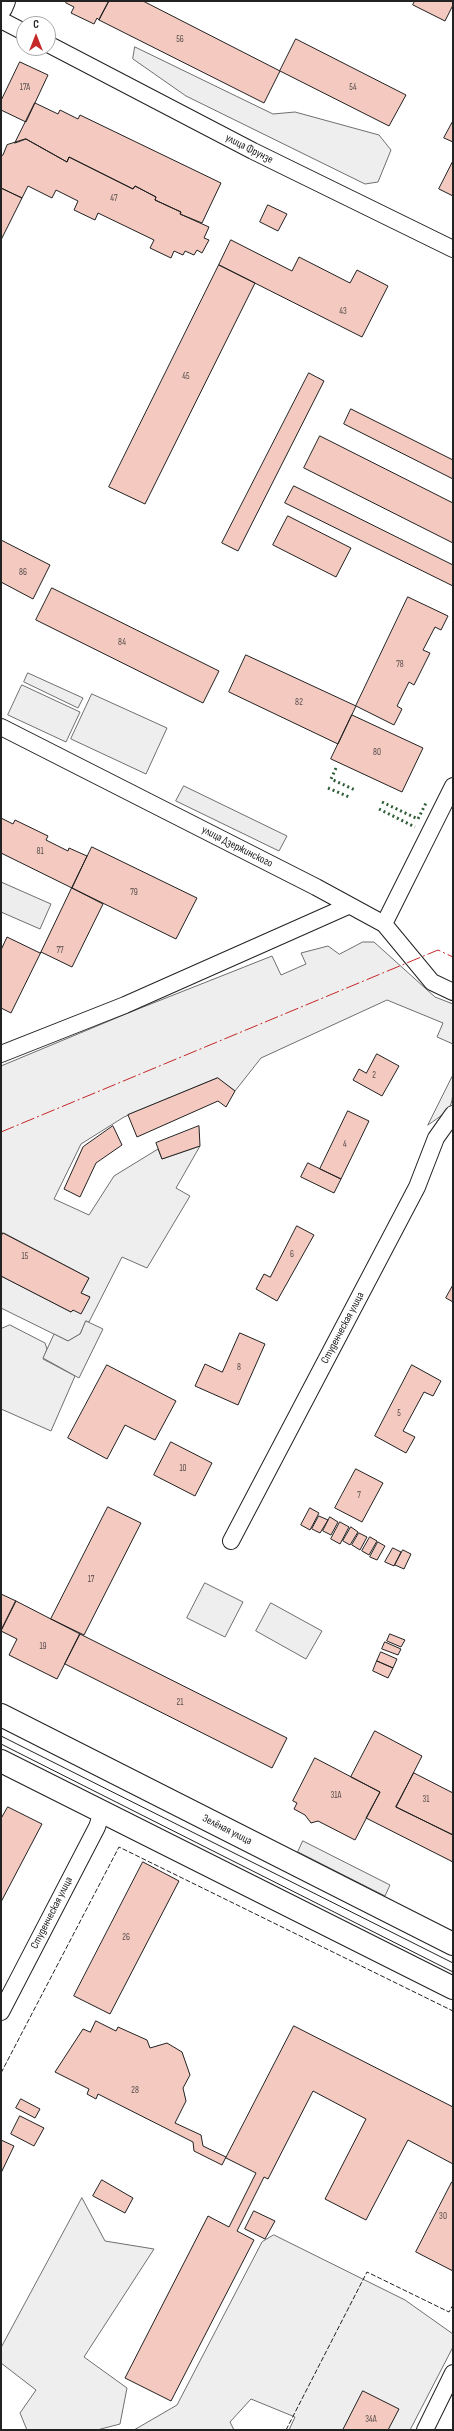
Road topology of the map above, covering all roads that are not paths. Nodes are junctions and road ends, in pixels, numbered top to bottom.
1 (4, 1) edge
2 (1, 8) edge
3 (1, 20) edge
4 (16, 28) edge
5 (56, 48) edge
6 (453, 249) edge
7 (1, 727) edge
8 (453, 786) edge
9 (348, 906) junction
10 (384, 924) junction
11 (453, 992) edge
12 (1, 1054) edge
13 (453, 1114) edge
14 (231, 1541) dead end
15 (1, 1715) edge
16 (1, 1761) edge
17 (102, 1812) junction
18 (453, 1944) edge
19 (453, 1988) edge
20 (1, 2012) edge
21 (453, 2373) edge
22 (426, 2430) edge

1 - 2 street
3 - 4 street
5 - 6 street, улица Фрунзе
7 - 9 street, улица Дзержинского
8 - 10 street
9 - 10 street, улица Дзержинского
9 - 12 street
10 - 11 street, улица Дзержинского
13 - 14 street, Студенческая улица
15 - 18 street, Зелёная улица
16 - 17 street
17 - 19 street
17 - 20 street, Студенческая улица
21 - 22 street

